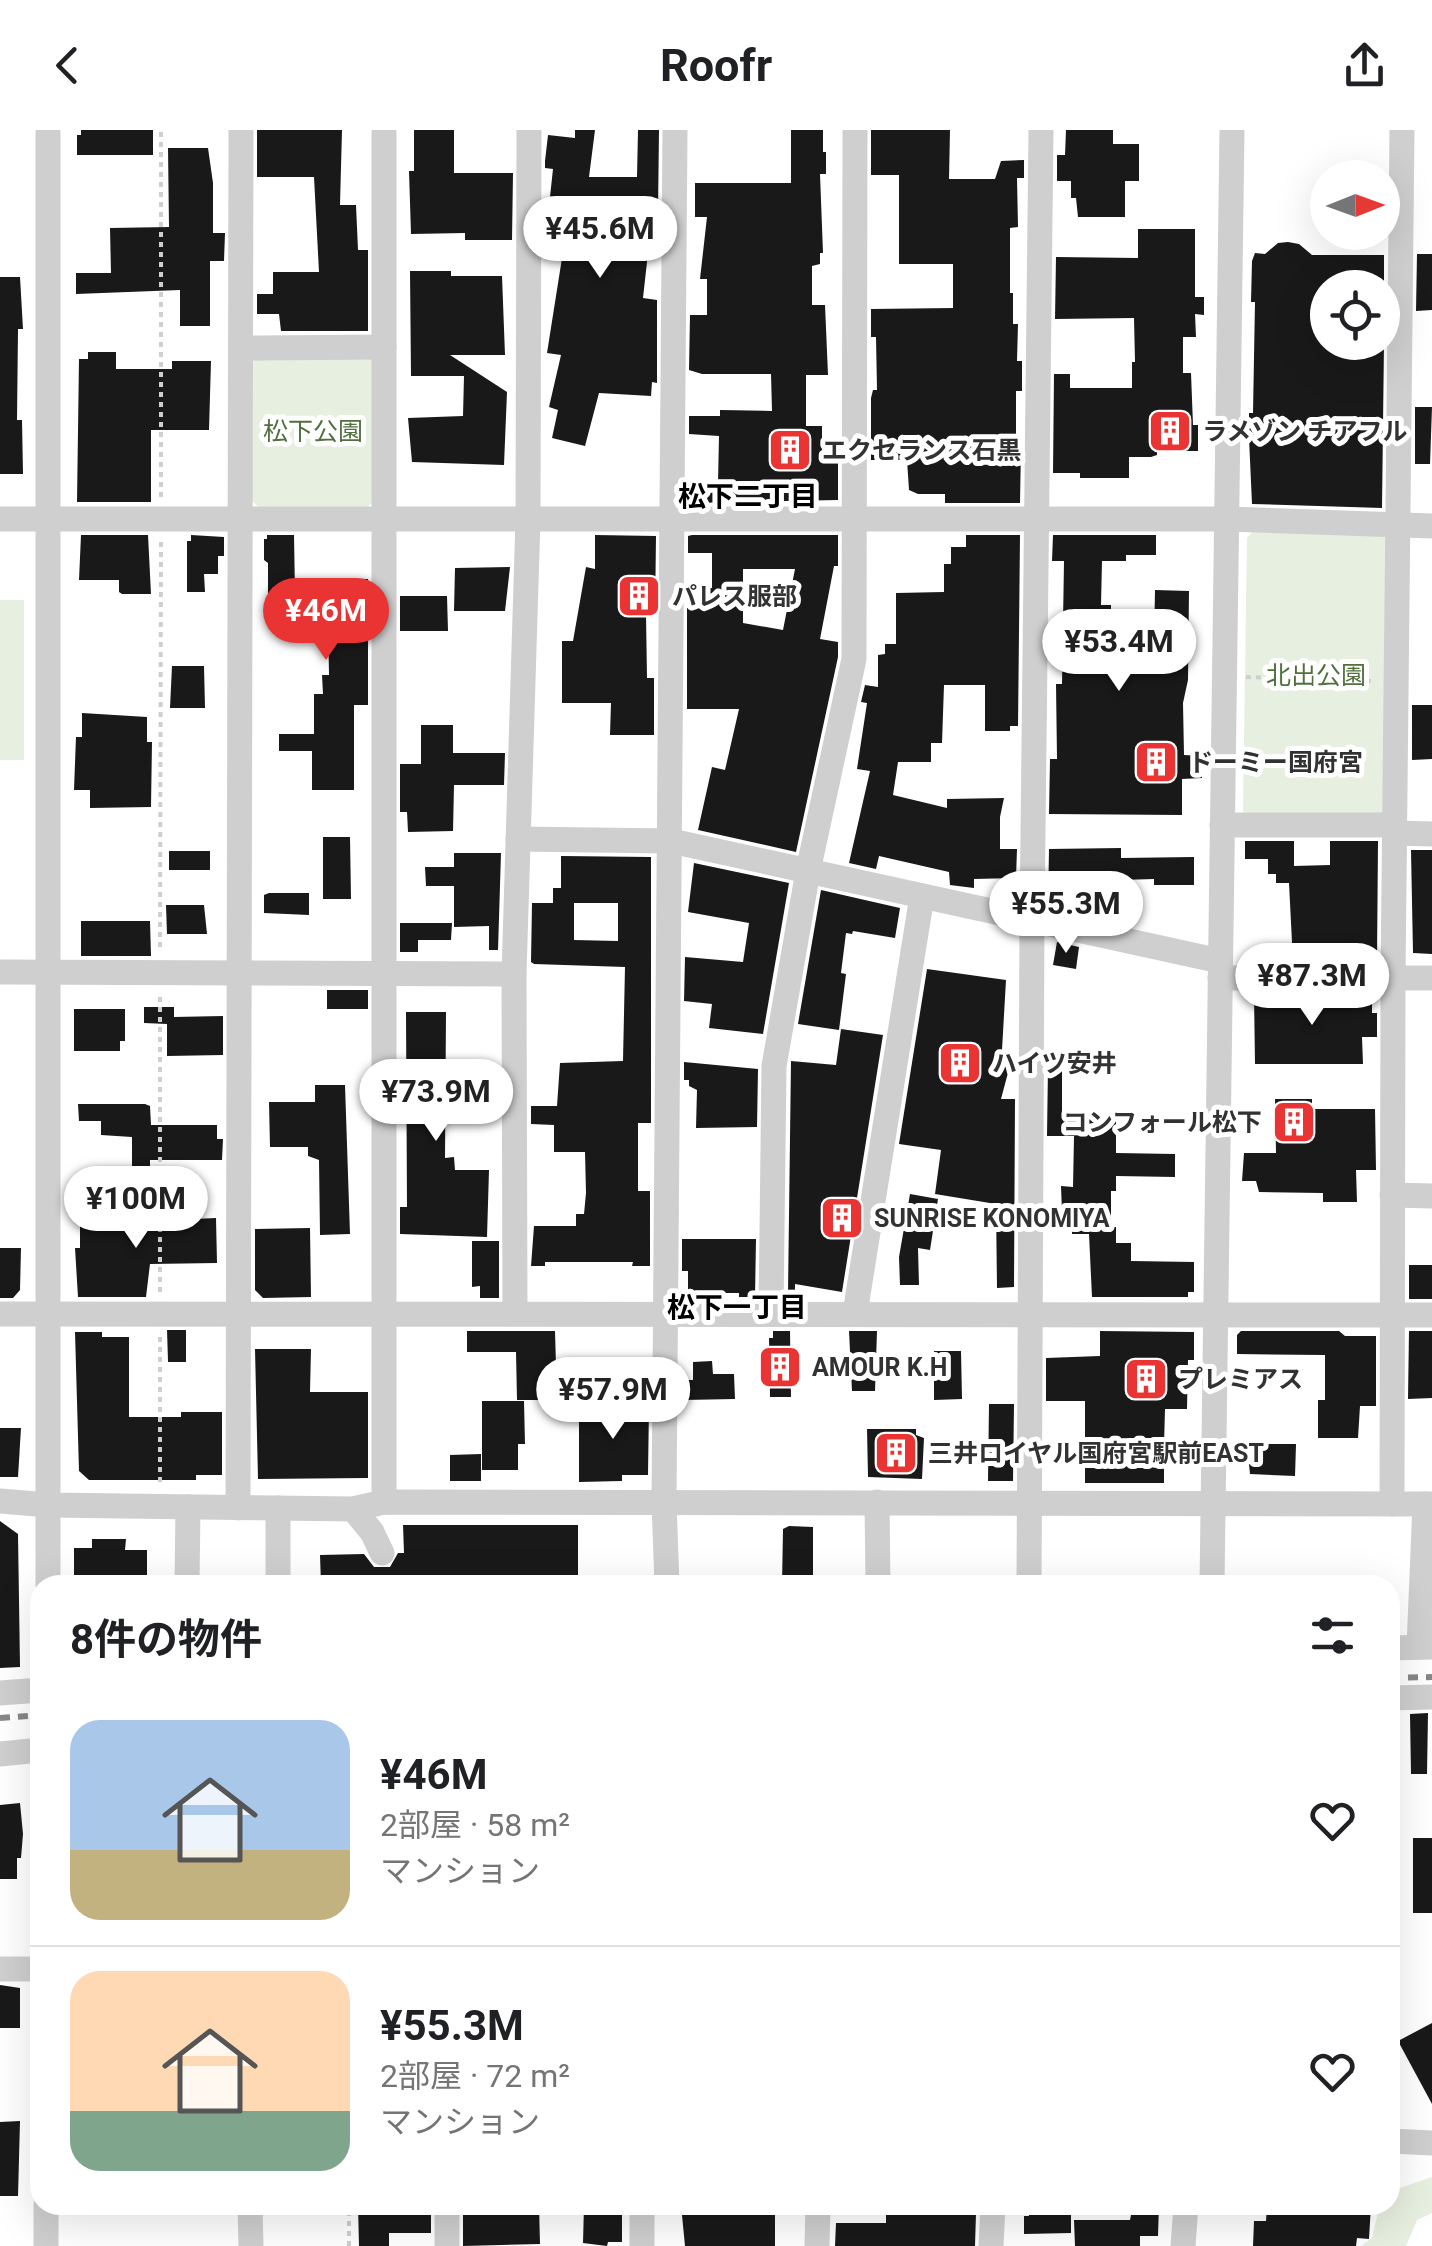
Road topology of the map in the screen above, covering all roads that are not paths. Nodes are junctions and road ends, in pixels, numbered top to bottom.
1 (48, 130) edge
2 (241, 130) edge
3 (384, 130) edge
4 (529, 130) edge
5 (675, 130) edge
6 (855, 130) edge
7 (1041, 130) edge
8 (1232, 130) edge
9 (1402, 130) edge
10 (384, 347) junction
11 (240, 348) junction
12 (0, 519) edge
13 (48, 519) junction
14 (240, 519) junction
15 (384, 519) junction
16 (528, 519) junction
17 (673, 519) junction
18 (854, 519) junction
19 (1036, 519) junction
20 (1226, 519) junction
21 (1398, 522) junction
22 (1432, 526) edge
23 (1222, 825) junction
24 (1394, 829) junction
25 (1432, 834) edge
26 (518, 839) junction
27 (671, 841) junction
28 (808, 871) junction
29 (922, 896) junction
30 (1032, 920) junction
31 (1220, 969) junction
32 (0, 972) edge
33 (48, 972) junction
34 (239, 973) junction
35 (384, 974) junction
36 (514, 974) junction
37 (1393, 978) junction
38 (1432, 978) edge
39 (1392, 1196) junction
40 (1432, 1196) edge
41 (1216, 1312) junction
42 (48, 1313) junction
43 (239, 1313) junction
44 (515, 1313) junction
45 (666, 1313) junction
46 (771, 1313) junction
47 (1030, 1313) junction
48 (0, 1314) edge
49 (384, 1314) junction
50 (856, 1314) junction
51 (1392, 1314) junction
52 (1432, 1315) edge
53 (0, 1501) edge
54 (384, 1502) junction
55 (664, 1502) junction
56 (877, 1502) junction
57 (1030, 1502) junction
58 (1392, 1504) junction
59 (1428, 1504) edge
60 (1213, 1505) junction
61 (48, 1506) junction
62 (188, 1507) junction
63 (238, 1508) junction
64 (278, 1508) junction
65 (353, 1509) junction
66 (382, 1553) dead end
67 (48, 1575) edge
68 (187, 1575) edge
69 (278, 1575) edge
70 (667, 1575) edge
71 (878, 1575) edge
72 (1030, 1575) edge
73 (1212, 1575) edge
74 (1425, 1647) edge
75 (1400, 1648) edge
76 (30, 1691) edge
77 (0, 1693) edge
78 (1432, 1697) edge
79 (1400, 1698) edge
80 (30, 1751) edge
81 (0, 1754) edge
82 (30, 1969) edge
83 (0, 1970) edge
84 (1400, 2141) edge
85 (1432, 2143) edge
86 (46, 2215) edge
87 (250, 2215) edge
88 (447, 2215) edge
89 (642, 2215) edge
90 (818, 2215) edge
91 (993, 2215) edge
92 (1185, 2215) edge
93 (46, 2246) edge
94 (250, 2246) edge
95 (447, 2246) edge
96 (642, 2246) edge
97 (817, 2246) edge
98 (991, 2246) edge
99 (1183, 2246) edge

1 - 13 street
2 - 11 street
3 - 10 street
4 - 16 street
5 - 17 street
6 - 18 street
7 - 19 street
8 - 20 street
9 - 21 street
10 - 11 street
10 - 15 street
11 - 14 street
12 - 13 street
13 - 14 street
13 - 33 street
14 - 15 street
14 - 34 street
15 - 16 street
15 - 35 street
16 - 17 street
16 - 26 street
17 - 18 street
17 - 27 street
18 - 19 street
18 - 28 street
19 - 20 street
19 - 30 street
20 - 21 street
20 - 23 street
21 - 22 street
21 - 24 street
23 - 24 street
23 - 31 street
24 - 25 street
24 - 37 street
26 - 27 street
26 - 36 street
27 - 28 street
27 - 45 street
28 - 29 street
28 - 46 street
29 - 30 street
29 - 50 street
30 - 31 street
30 - 47 street
31 - 37 street
31 - 41 street
32 - 33 street
33 - 34 street
33 - 42 street
34 - 35 street
34 - 43 street
35 - 36 street
35 - 49 street
36 - 44 street
37 - 38 street
37 - 39 street
39 - 40 street
39 - 51 street
41 - 47 street
41 - 51 street
41 - 60 street
42 - 43 street
42 - 48 street
42 - 61 street
43 - 49 street
43 - 63 street
44 - 45 street
44 - 49 street
45 - 46 street
45 - 55 street
46 - 50 street
47 - 50 street
47 - 57 street
49 - 54 street
51 - 52 street
51 - 58 street
53 - 61 street
54 - 55 street
54 - 65 street
55 - 56 street
55 - 70 street
56 - 57 street
56 - 71 street
57 - 60 street
57 - 72 street
58 - 59 street
58 - 60 street
59 - 74 street
60 - 73 street
61 - 62 street
61 - 67 street
62 - 63 street
62 - 68 street
63 - 64 street
64 - 65 street
64 - 69 street
65 - 66 street
74 - 75 street
76 - 77 street
78 - 79 street
80 - 81 street
82 - 83 street
84 - 85 street
86 - 93 street
87 - 94 street
88 - 95 street
89 - 96 street
90 - 97 street
91 - 98 street
92 - 99 street

